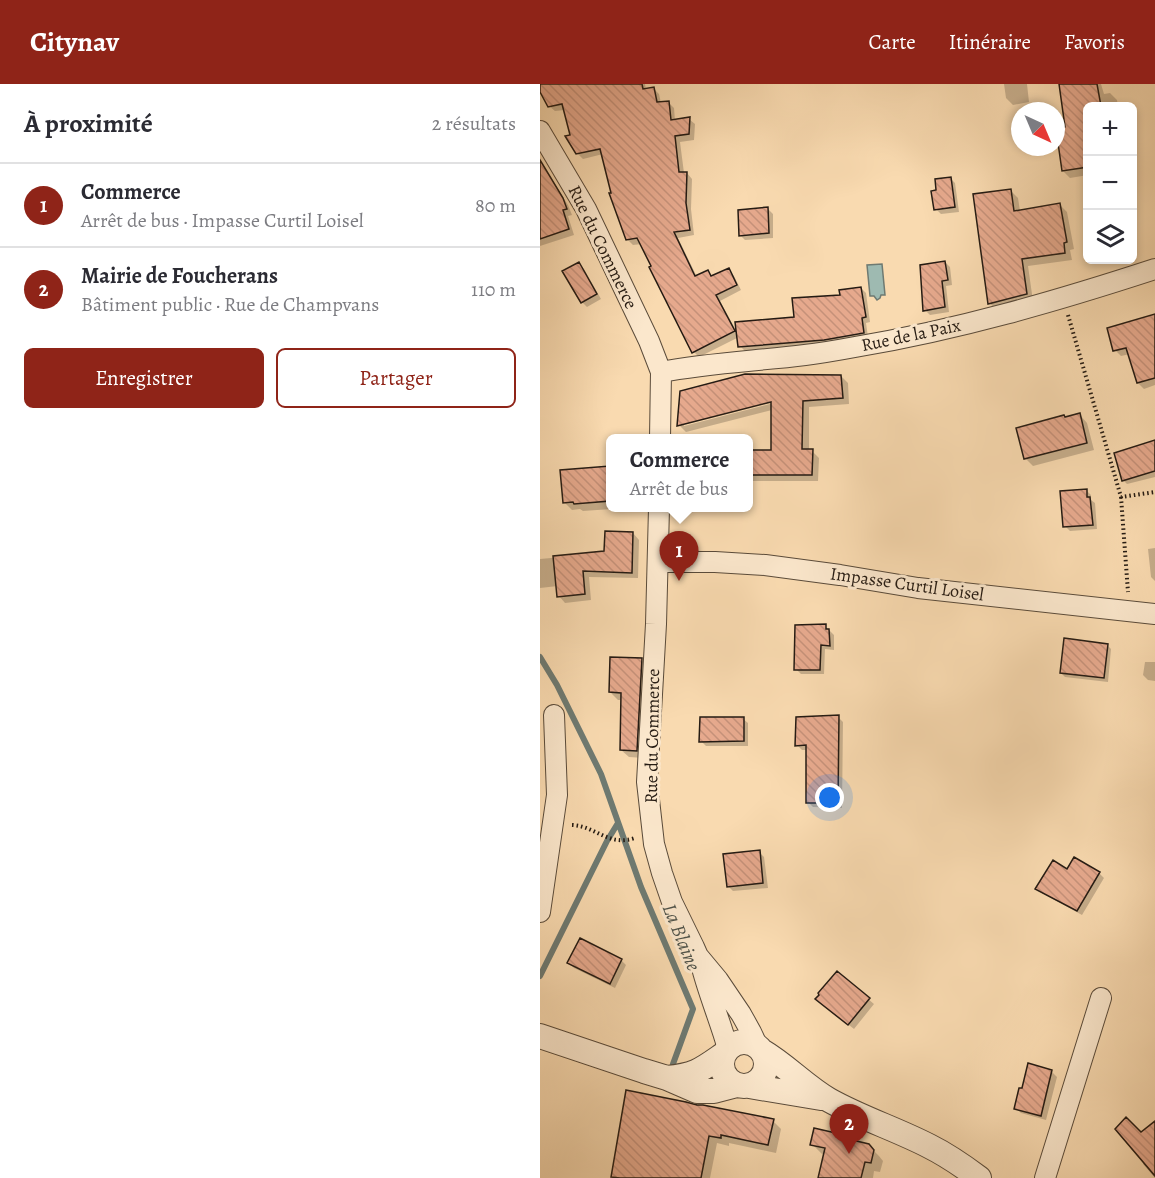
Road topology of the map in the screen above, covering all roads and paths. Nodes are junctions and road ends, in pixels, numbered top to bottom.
1 (540, 131) edge
2 (1155, 269) edge
3 (1068, 314) dead end
4 (661, 372) junction
5 (660, 434) edge
6 (1155, 492) edge
7 (1121, 497) junction
8 (658, 512) edge
9 (658, 562) junction
10 (1129, 612) junction
11 (1155, 614) edge
12 (554, 715) dead end
13 (546, 824) edge
14 (642, 832) dead end
15 (540, 912) edge
16 (698, 956) junction
17 (1101, 998) dead end
18 (540, 1036) edge
19 (759, 1048) junction
20 (726, 1052) junction
21 (667, 1078) junction
22 (743, 1085) junction
23 (827, 1099) junction
24 (962, 1171) edge
25 (979, 1178) edge
26 (1045, 1178) edge

1 - 4 street, Rue du Commerce
2 - 4 street, Rue de la Paix
3 - 7 path
4 - 5 street, Rue du Commerce
6 - 7 path
7 - 10 path
8 - 9 street, Rue du Commerce
9 - 10 street, Impasse Curtil Loisel
9 - 16 street, Rue du Commerce
10 - 11 street, Impasse Curtil Loisel
12 - 13 street
13 - 14 path
13 - 15 street
16 - 19 street, Rue du Commerce
16 - 20 street, Rue du Commerce
17 - 26 street
18 - 21 street
19 - 20 street
19 - 22 street
19 - 23 street
20 - 21 street
20 - 22 street
21 - 22 street
22 - 23 street
23 - 24 street
24 - 25 street

